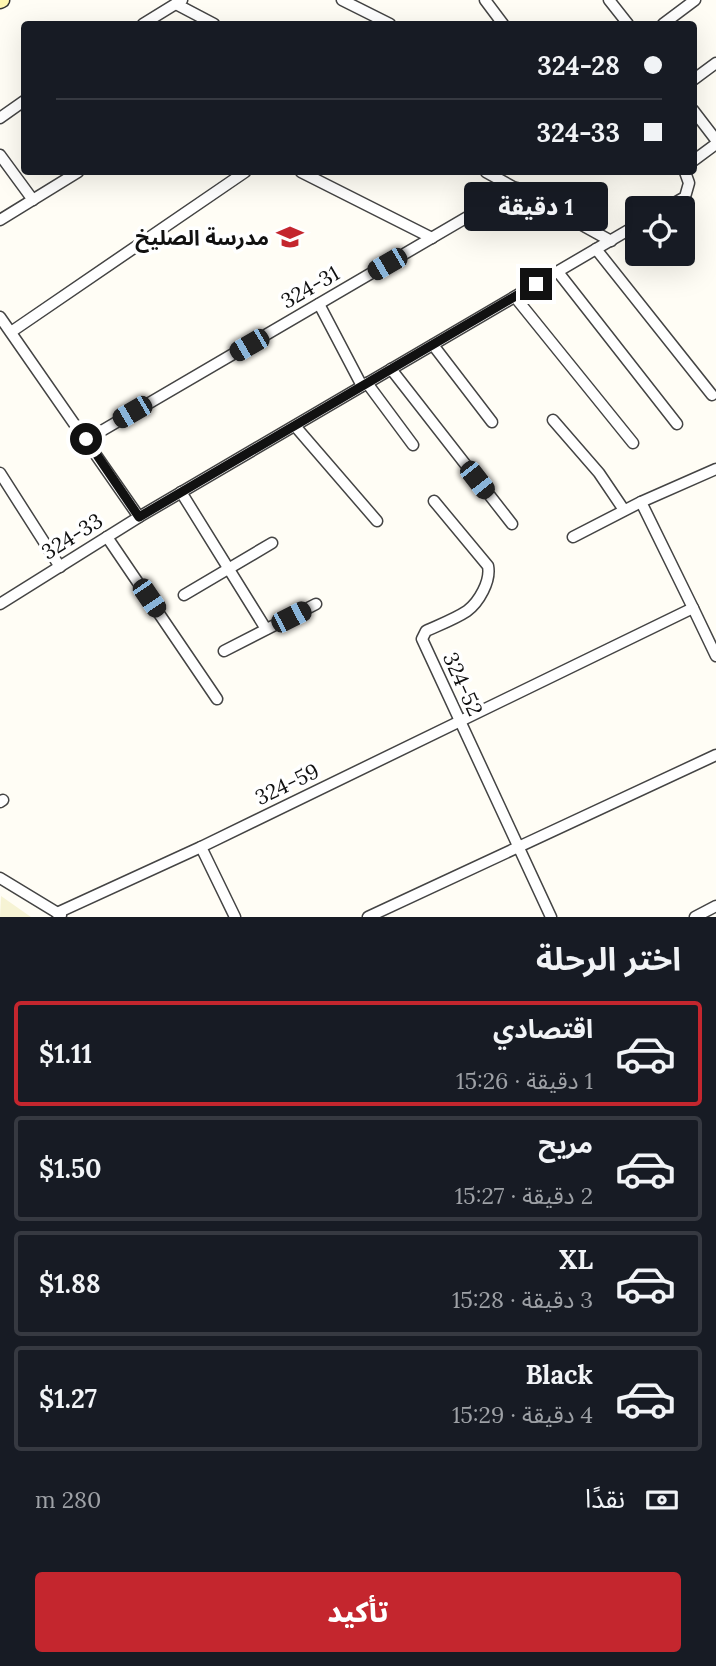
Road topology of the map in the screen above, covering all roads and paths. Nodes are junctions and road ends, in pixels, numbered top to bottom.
1 (342, 0) edge
2 (485, 0) edge
3 (609, 0) edge
4 (695, 0) edge
5 (179, 2) edge
6 (148, 21) edge
7 (209, 21) edge
8 (384, 21) edge
9 (501, 21) edge
10 (626, 21) edge
11 (667, 21) edge
12 (716, 63) edge
13 (697, 77) edge
14 (21, 103) edge
15 (697, 116) edge
16 (0, 118) edge
17 (716, 142) edge
18 (0, 155) edge
19 (697, 158) edge
20 (73, 175) edge
21 (241, 175) edge
22 (307, 175) edge
23 (492, 175) edge
24 (686, 175) edge
25 (517, 188) junction
26 (685, 196) edge
27 (33, 200) junction
28 (0, 220) edge
29 (625, 232) edge
30 (432, 238) junction
31 (611, 240) junction
32 (596, 249) junction
33 (558, 272) junction
34 (515, 297) junction
35 (319, 304) junction
36 (0, 317) edge
37 (11, 332) junction
38 (433, 345) junction
39 (391, 369) junction
40 (365, 385) junction
41 (712, 395) dead end
42 (553, 420) dead end
43 (492, 422) dead end
44 (677, 424) dead end
45 (295, 426) junction
46 (86, 439) junction
47 (633, 443) dead end
48 (413, 445) dead end
49 (716, 469) edge
50 (0, 473) edge
51 (181, 492) junction
52 (434, 501) dead end
53 (641, 502) junction
54 (624, 510) junction
55 (139, 517) junction
56 (377, 521) dead end
57 (512, 523) dead end
58 (107, 537) junction
59 (573, 537) dead end
60 (272, 543) dead end
61 (60, 567) junction
62 (228, 568) junction
63 (184, 595) dead end
64 (0, 604) edge
65 (316, 604) dead end
66 (693, 608) junction
67 (266, 629) junction
68 (224, 651) dead end
69 (716, 656) edge
70 (218, 699) dead end
71 (459, 722) junction
72 (716, 755) edge
73 (201, 847) junction
74 (518, 847) junction
75 (0, 878) edge
76 (716, 906) edge
77 (60, 915) edge
78 (235, 917) edge
79 (369, 917) edge
80 (551, 917) edge
81 (695, 917) edge

1 - 8 street
2 - 9 street
3 - 10 street
4 - 11 street
5 - 6 street
5 - 7 street
12 - 13 street
14 - 16 street
15 - 17 street
17 - 19 street
18 - 27 street
20 - 27 street
21 - 37 street
22 - 30 street
23 - 25 street
24 - 26 street
25 - 30 street, 324-31
25 - 31 street
27 - 28 street
29 - 31 street, 324-33
30 - 35 street, 324-31
31 - 32 street, 324-33
32 - 33 street, 324-33
32 - 41 street
33 - 34 street, 324-33
33 - 44 street
34 - 38 street, 324-33
34 - 47 street
35 - 40 street
35 - 46 street, 324-31
36 - 37 street
37 - 46 street
38 - 39 street, 324-33
38 - 43 street
39 - 40 street, 324-33
39 - 57 street
40 - 45 street, 324-33
40 - 48 street
42 - 54 street
45 - 51 street, 324-33
45 - 56 street
46 - 55 street
49 - 53 street
50 - 61 street
51 - 55 street, 324-33
51 - 62 street
52 - 71 street, 324-52
53 - 54 street
53 - 66 street
54 - 59 street
55 - 58 street, 324-33
58 - 61 street, 324-33
58 - 70 street
60 - 62 street
61 - 64 street, 324-33
62 - 63 street
62 - 67 street
65 - 67 street
66 - 69 street
66 - 71 street, 324-59
67 - 68 street
71 - 73 street, 324-59
71 - 74 street, 324-52
72 - 74 street
73 - 77 street, 324-59
73 - 78 street
74 - 79 street
74 - 80 street, 324-52
75 - 77 street
76 - 81 street

